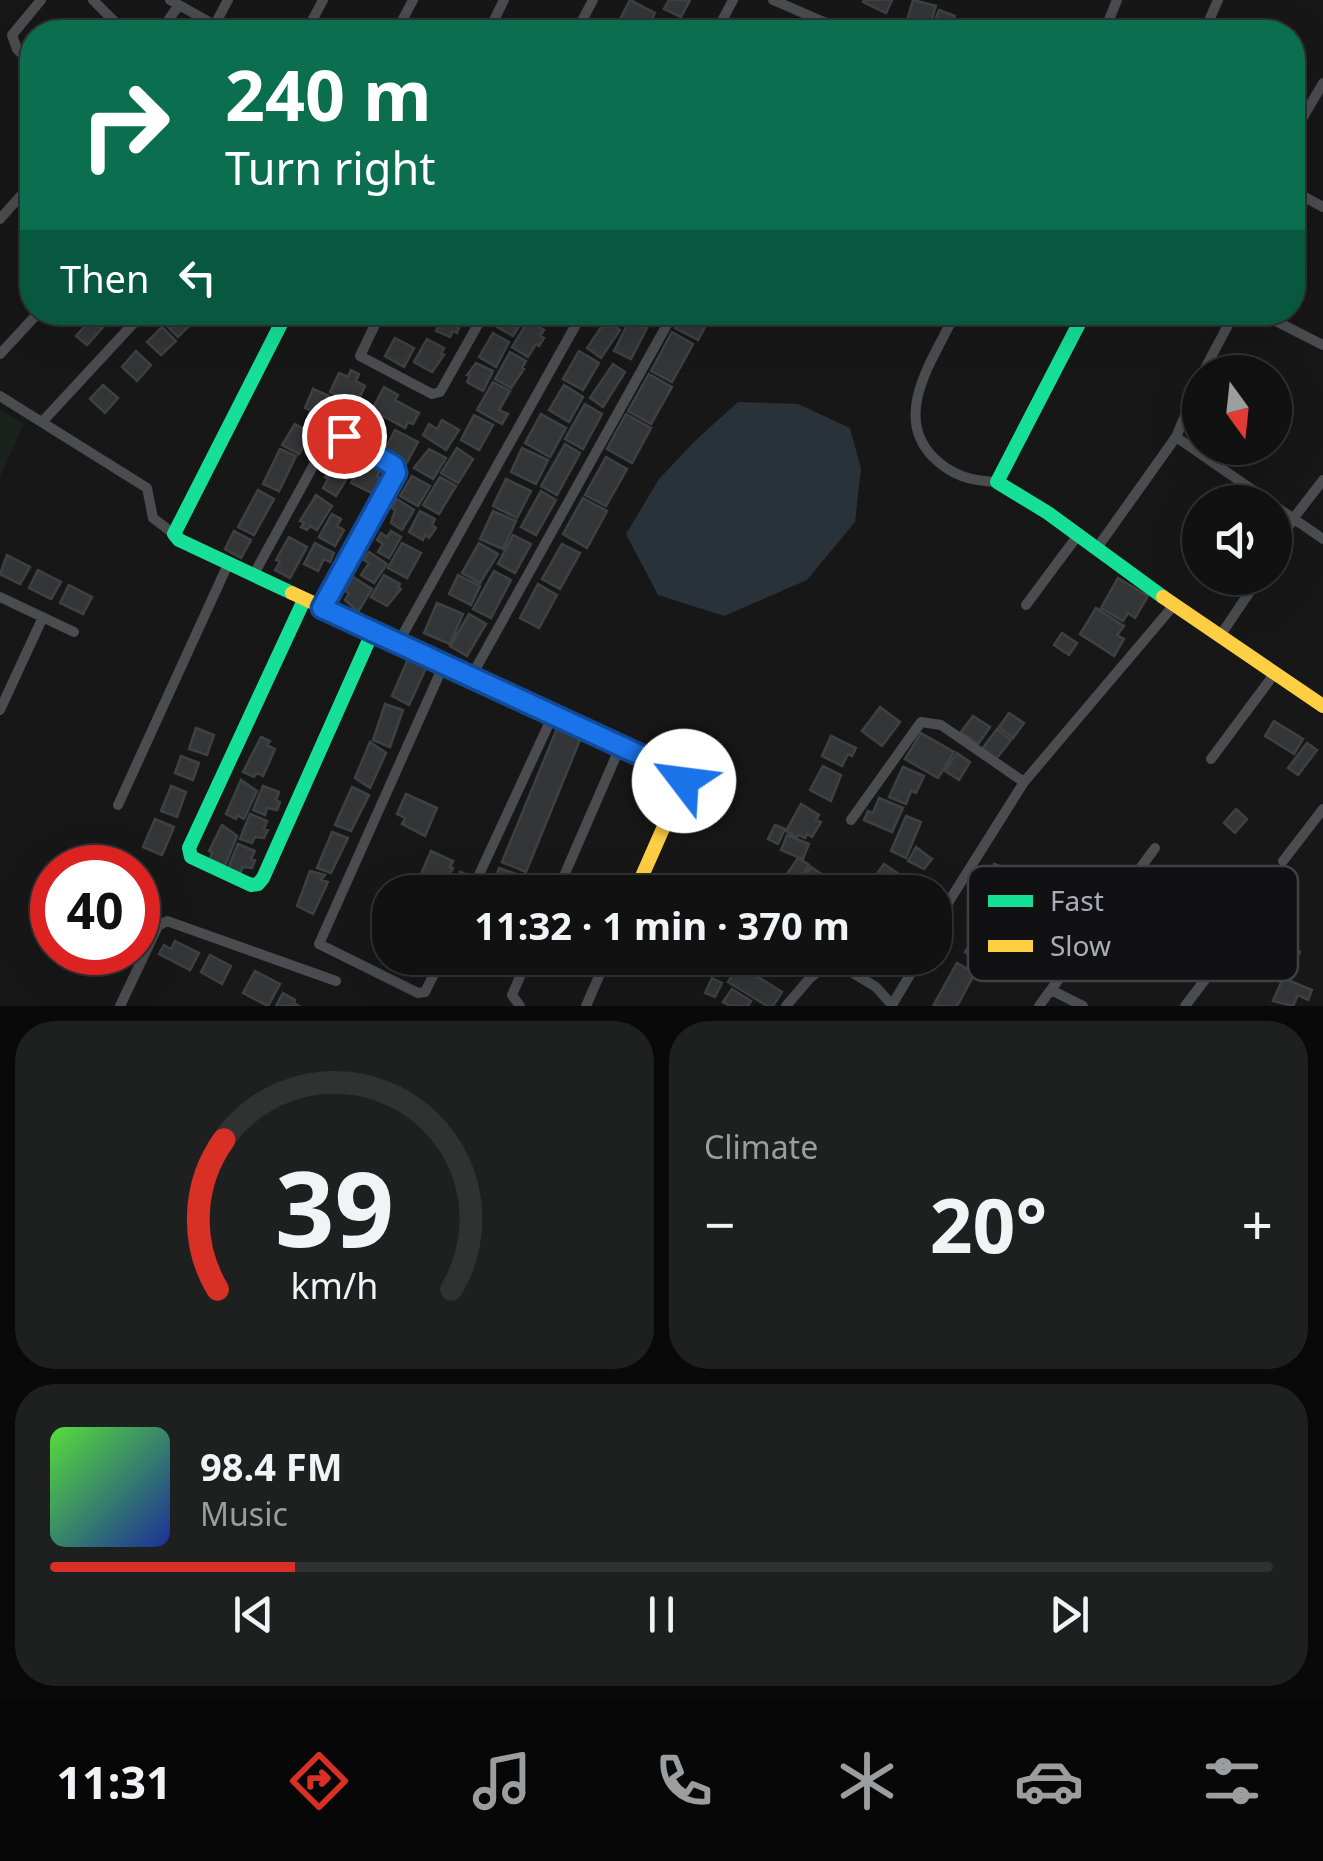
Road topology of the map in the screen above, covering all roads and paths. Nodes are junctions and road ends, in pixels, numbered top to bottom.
1 (41, 0) edge
2 (93, 0) edge
3 (772, 0) edge
4 (175, 3) edge
5 (25, 20) edge
6 (113, 20) edge
7 (204, 20) edge
8 (819, 20) edge
9 (20, 26) edge
10 (20, 52) edge
11 (1323, 83) edge
12 (1305, 114) edge
13 (20, 197) edge
14 (0, 219) edge
15 (27, 325) edge
16 (132, 325) edge
17 (280, 325) edge
18 (375, 325) edge
19 (478, 325) edge
20 (576, 325) edge
21 (667, 325) edge
22 (950, 325) edge
23 (1078, 325) edge
24 (1228, 325) edge
25 (1284, 325) edge
26 (1323, 345) edge
27 (0, 354) edge
28 (1212, 355) edge
29 (0, 396) edge
30 (42, 421) junction
31 (1182, 423) edge
32 (1176, 437) junction
33 (1323, 480) edge
34 (997, 482) junction
35 (1245, 485) edge
36 (1294, 519) junction
37 (1292, 522) edge
38 (174, 534) junction
39 (1078, 535) junction
40 (1323, 540) edge
41 (1097, 548) junction
42 (228, 562) junction
43 (254, 574) junction
44 (1248, 595) edge
45 (0, 596) edge
46 (304, 600) junction
47 (1026, 605) dead end
48 (1174, 605) junction
49 (322, 608) junction
50 (42, 618) junction
51 (373, 631) junction
52 (74, 632) dead end
53 (1220, 636) junction
54 (398, 643) junction
55 (444, 664) junction
56 (1275, 673) junction
57 (471, 677) junction
58 (1323, 706) edge
59 (0, 709) edge
60 (552, 716) junction
61 (620, 747) junction
62 (1211, 759) dead end
63 (1024, 782) junction
64 (118, 806) dead end
65 (1323, 810) edge
66 (851, 820) dead end
67 (1155, 848) dead end
68 (1282, 862) dead end
69 (971, 866) edge
70 (1142, 866) edge
71 (968, 871) edge
72 (480, 875) edge
73 (564, 875) edge
74 (643, 875) edge
75 (952, 896) edge
76 (372, 970) edge
77 (382, 975) edge
78 (434, 975) edge
79 (521, 975) edge
80 (600, 975) edge
81 (813, 975) edge
82 (856, 975) edge
83 (910, 975) edge
84 (336, 981) dead end
85 (1057, 981) edge
86 (1204, 981) edge
87 (1050, 990) junction
88 (893, 1005) edge
89 (120, 1006) edge
90 (520, 1006) edge
91 (586, 1006) edge
92 (786, 1006) edge
93 (1039, 1006) edge
94 (1083, 1006) edge
95 (1185, 1006) edge

1 - 5 street
2 - 6 street
3 - 8 street
4 - 7 street
9 - 10 street
11 - 12 street
13 - 14 street
15 - 27 street
16 - 30 street
17 - 38 street
18 - 19 street
20 - 54 street
21 - 57 street
22 - 34 street
23 - 34 street
24 - 28 street
25 - 26 street
29 - 30 street
30 - 38 street
31 - 32 street
32 - 35 street
32 - 41 street
33 - 36 street
34 - 39 street
36 - 37 street
36 - 40 street
38 - 42 street
39 - 41 street
39 - 47 street
41 - 48 street
42 - 43 street
42 - 64 street
43 - 46 street
43 - 49 street
44 - 53 street
45 - 50 street
46 - 49 street
46 - 51 street
48 - 53 street
48 - 63 street
49 - 51 street
50 - 52 street
50 - 59 street
51 - 54 street
53 - 56 street
54 - 55 street
55 - 57 street
55 - 76 street
56 - 58 street
56 - 62 street
57 - 60 street
60 - 61 street
60 - 72 street
61 - 73 street
61 - 74 street
63 - 66 street
63 - 69 street
65 - 68 street
67 - 70 street
71 - 75 street
77 - 78 street
79 - 90 street
80 - 91 street
81 - 92 street
82 - 88 street
83 - 88 street
84 - 89 street
85 - 87 street
86 - 95 street
87 - 93 street
87 - 94 street

